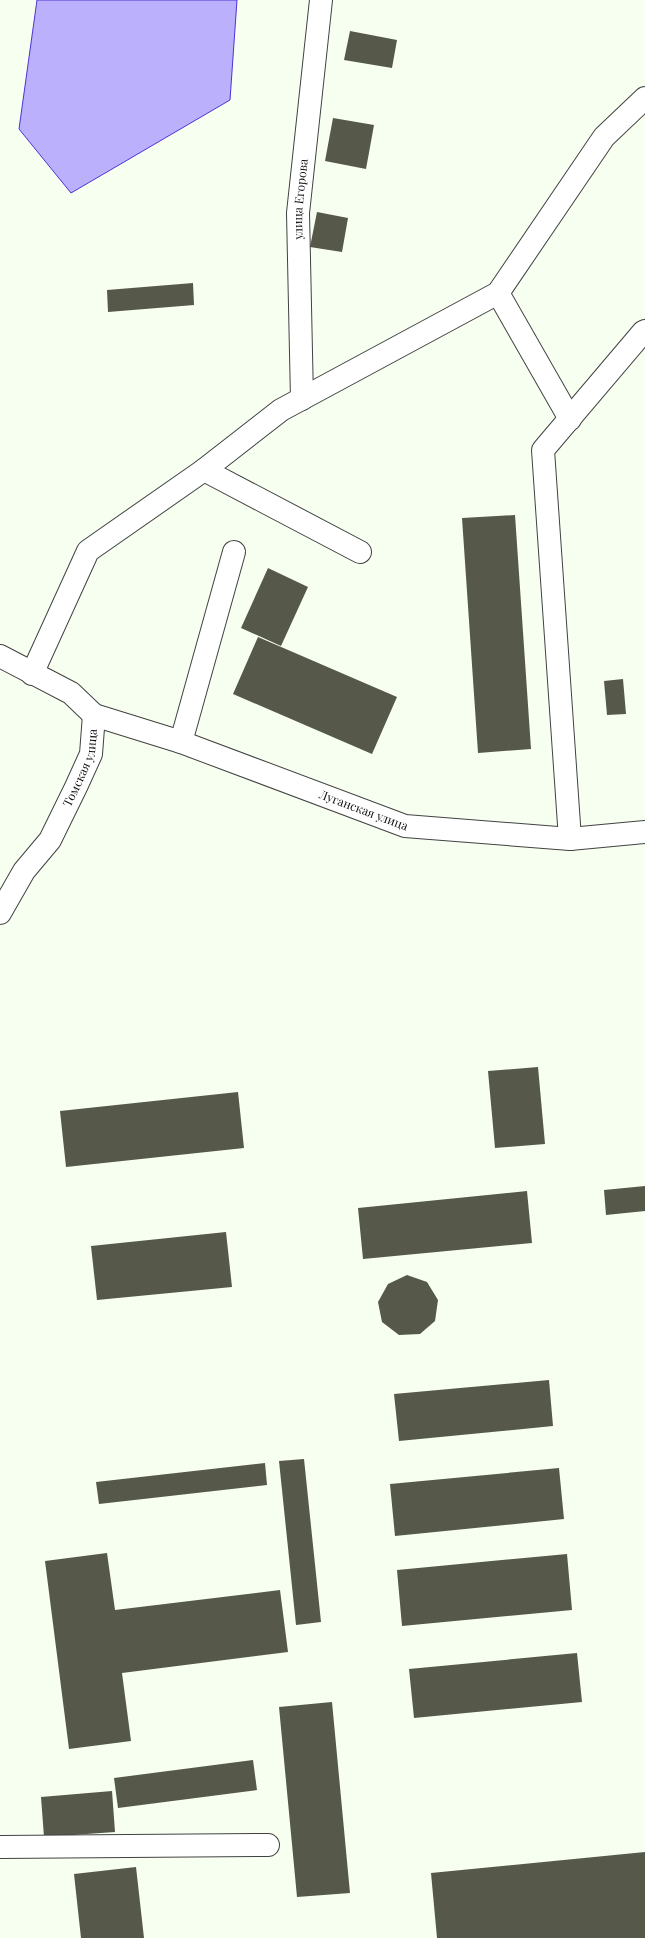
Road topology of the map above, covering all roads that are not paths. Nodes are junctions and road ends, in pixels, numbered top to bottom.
1 (321, 0) edge
2 (645, 98) edge
3 (498, 293) junction
4 (645, 331) edge
5 (302, 399) junction
6 (570, 419) junction
7 (204, 470) junction
8 (234, 552) dead end
9 (360, 552) dead end
10 (0, 656) edge
11 (32, 674) junction
12 (94, 715) junction
13 (181, 742) junction
14 (645, 832) edge
15 (570, 839) junction
16 (0, 913) edge
17 (268, 1845) dead end
18 (0, 1847) edge

1 - 5 street, улица Егорова
2 - 3 street
3 - 5 street
3 - 6 street
4 - 6 street
5 - 7 street
6 - 15 street
7 - 9 street
7 - 11 street
8 - 13 street
10 - 11 street, Томская улица
11 - 12 street, Томская улица
12 - 13 street, Луганская улица
12 - 16 street, Томская улица
13 - 15 street, Луганская улица
14 - 15 street, Луганская улица
17 - 18 street

